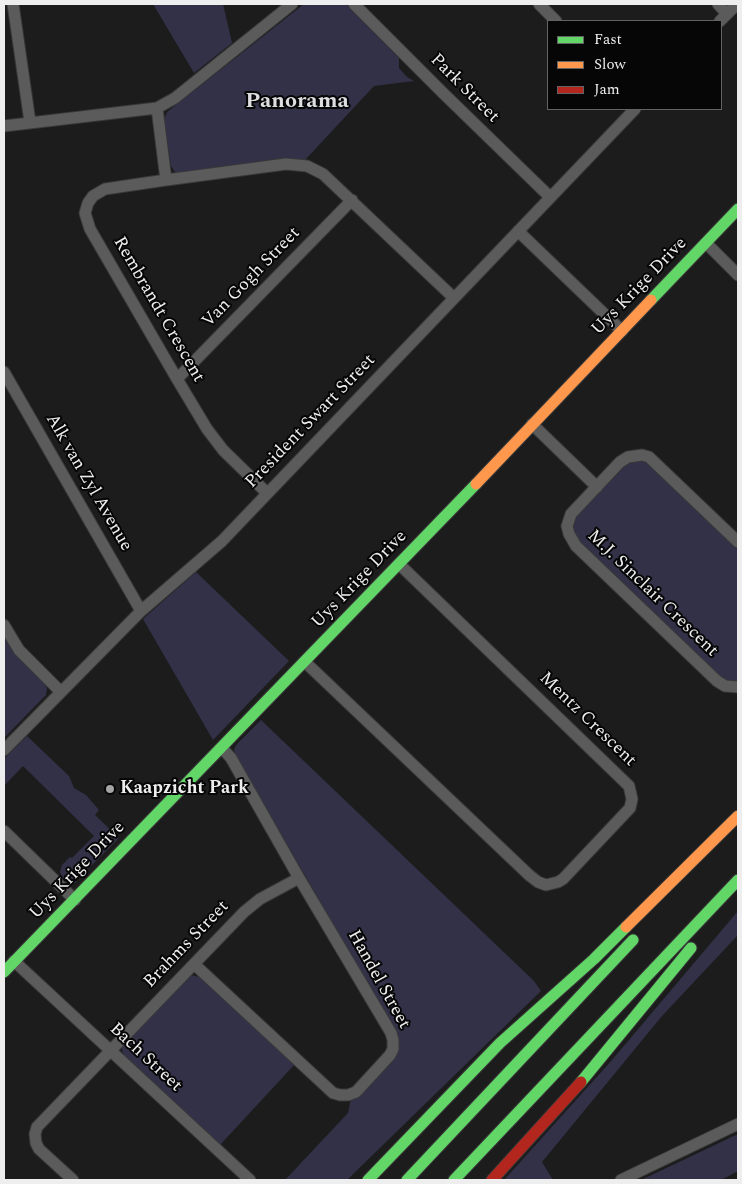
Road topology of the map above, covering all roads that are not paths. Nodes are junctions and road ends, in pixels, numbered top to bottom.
1 (14, 4) edge
2 (292, 4) edge
3 (354, 4) edge
4 (539, 4) edge
5 (718, 4) edge
6 (737, 4) edge
7 (724, 18) edge
8 (555, 20) edge
9 (157, 108) junction
10 (633, 110) edge
11 (30, 122) junction
12 (4, 126) edge
13 (166, 180) junction
14 (550, 197) junction
15 (352, 200) junction
16 (738, 209) edge
17 (518, 231) junction
18 (706, 243) junction
19 (738, 275) edge
20 (454, 298) junction
21 (622, 331) junction
22 (4, 372) edge
23 (177, 379) junction
24 (532, 424) junction
25 (597, 487) junction
26 (267, 493) junction
27 (738, 542) edge
28 (399, 564) junction
29 (141, 612) junction
30 (4, 625) edge
31 (306, 662) junction
32 (738, 687) edge
33 (60, 691) junction
34 (222, 748) junction
35 (4, 750) edge
36 (738, 816) edge
37 (738, 828) edge
38 (4, 831) edge
39 (299, 878) junction
40 (738, 880) edge
41 (738, 885) edge
42 (684, 886) dead end
43 (74, 900) junction
44 (644, 929) dead end
45 (14, 961) junction
46 (194, 964) junction
47 (4, 972) edge
48 (110, 1050) junction
49 (738, 1124) edge
50 (73, 1180) edge
51 (250, 1180) edge
52 (368, 1180) edge
53 (407, 1180) edge
54 (454, 1180) edge
55 (492, 1180) edge
56 (621, 1180) edge

1 - 11 street
2 - 9 street
3 - 14 street, Park Street
4 - 8 street
5 - 7 street
6 - 7 street
9 - 11 street
9 - 13 street
10 - 14 street, President Swart Street
11 - 12 street
13 - 15 street, Rembrandt Crescent
13 - 23 street, Rembrandt Crescent
14 - 17 street, President Swart Street
15 - 20 street, Rembrandt Crescent
15 - 23 street, Van Gogh Street
16 - 18 main road, Uys Krige Drive
17 - 20 street, President Swart Street
17 - 21 street
18 - 19 street
18 - 21 main road, Uys Krige Drive
20 - 26 street, President Swart Street
21 - 24 main road, Uys Krige Drive
22 - 29 street, Alk van Zyl Avenue
23 - 26 street, Rembrandt Crescent
24 - 25 street
24 - 28 main road, Uys Krige Drive
25 - 27 street, M.J. Sinclair Crescent
25 - 32 street, M.J. Sinclair Crescent
26 - 29 street, President Swart Street
28 - 31 main road, Uys Krige Drive
28 - 31 street, Mentz Crescent
29 - 33 street, President Swart Street
30 - 33 street
31 - 34 main road, Uys Krige Drive
33 - 35 street, President Swart Street
34 - 39 street, Handel Street
34 - 43 main road, Uys Krige Drive
36 - 52 main road
37 - 42 main road
38 - 43 street
39 - 46 street, Brahms Street
39 - 46 street, Handel Street
40 - 54 main road
41 - 55 main road
43 - 45 main road, Uys Krige Drive
44 - 53 main road
45 - 47 main road, Uys Krige Drive
45 - 48 street, Bach Street
46 - 48 street, Brahms Street
48 - 50 street, Brahms Street
48 - 51 street, Bach Street
49 - 56 street

